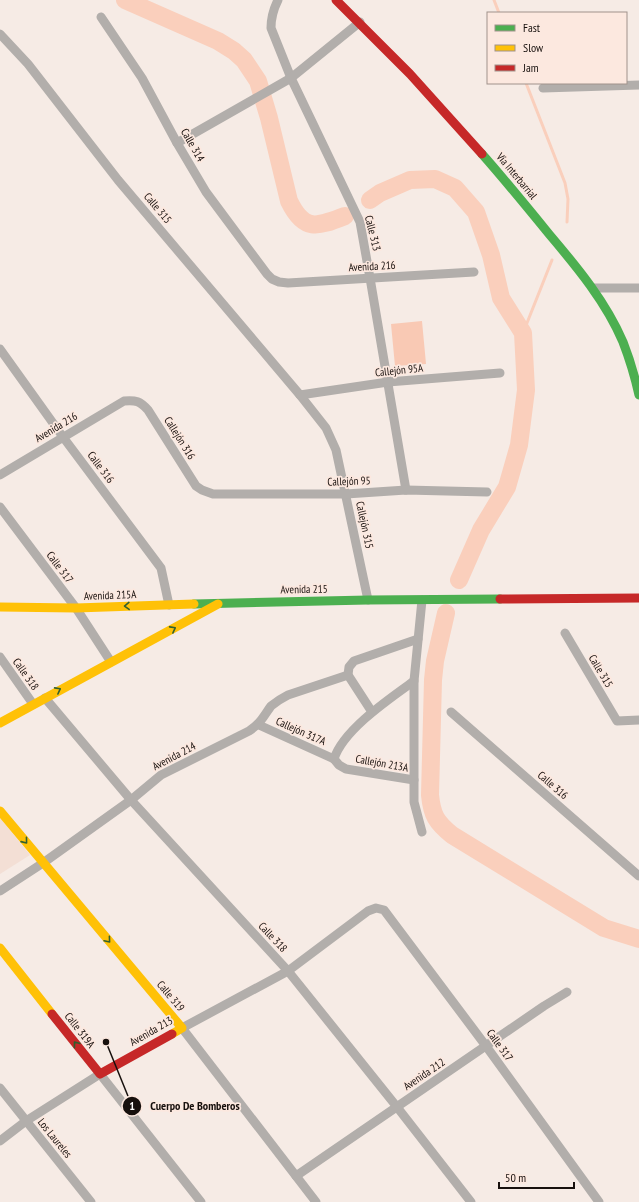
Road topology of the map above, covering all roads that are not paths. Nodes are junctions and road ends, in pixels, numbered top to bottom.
1 (278, 0) edge
2 (336, 0) edge
3 (101, 17) dead end
4 (360, 22) junction
5 (1, 36) edge
6 (291, 78) junction
7 (639, 85) edge
8 (543, 88) dead end
9 (177, 143) junction
10 (474, 272) dead end
11 (370, 278) junction
12 (272, 279) joint
13 (593, 288) junction
14 (639, 288) edge
15 (0, 349) edge
16 (500, 373) dead end
17 (388, 382) junction
18 (300, 395) junction
19 (639, 395) edge
20 (124, 401) joint
21 (63, 437) junction
22 (0, 475) edge
23 (406, 490) junction
24 (487, 492) dead end
25 (213, 494) joint
26 (346, 494) junction
27 (0, 507) edge
28 (639, 598) edge
29 (368, 600) junction
30 (422, 600) junction
31 (222, 603) junction
32 (169, 605) junction
33 (0, 607) edge
34 (76, 608) junction
35 (565, 633) dead end
36 (418, 639) junction
37 (0, 657) edge
38 (111, 662) junction
39 (348, 675) junction
40 (414, 681) junction
41 (45, 698) junction
42 (33, 704) junction
43 (372, 712) junction
44 (451, 712) dead end
45 (639, 720) edge
46 (0, 723) edge
47 (259, 724) junction
48 (334, 759) junction
49 (346, 769) joint
50 (414, 780) junction
51 (131, 800) junction
52 (0, 810) edge
53 (422, 832) dead end
54 (43, 863) junction
55 (639, 876) edge
56 (0, 891) edge
57 (376, 908) joint
58 (0, 948) edge
59 (288, 971) junction
60 (567, 992) dead end
61 (182, 1028) junction
62 (486, 1046) junction
63 (100, 1074) junction
64 (0, 1088) edge
65 (397, 1107) junction
66 (26, 1121) junction
67 (0, 1141) edge
68 (296, 1176) junction
69 (91, 1202) edge
70 (201, 1202) edge
71 (316, 1202) edge
72 (471, 1202) edge
73 (599, 1202) edge

1 - 6 street, Calle 313
2 - 4 street, Vía Interbarrial
3 - 9 street, Calle 314
4 - 6 street
4 - 13 street, Vía Interbarrial
5 - 18 street, Calle 315
6 - 9 street
6 - 11 street, Calle 313
7 - 8 street
9 - 12 street, Calle 314
10 - 11 street, Avenida 216
11 - 12 street, Avenida 216
11 - 17 street, Calle 313
13 - 14 street
13 - 19 street, Vía Interbarrial
15 - 21 street, Calle 316
16 - 17 street, Callejón 95A
17 - 18 street, Callejón 95A
17 - 23 street, Calle 313
18 - 26 street, Callejón 315
20 - 21 street, Avenida 216
20 - 25 street, Callejón 316
21 - 22 street, Avenida 216
21 - 32 street, Calle 316
23 - 24 street, Callejón 95
23 - 26 street, Callejón 95
25 - 26 street, Callejón 95
26 - 29 street, Callejón 315
27 - 34 street, Calle 317
28 - 30 street, Avenida 215
29 - 30 street, Avenida 215
29 - 31 street, Avenida 215
30 - 36 street
31 - 32 street, Avenida 215A
38 -> 31 street, Avenida 215
32 -> 34 street, Avenida 215A
33 - 34 street, Avenida 215A
34 - 38 street, Calle 317
35 - 45 street, Calle 315
36 - 39 street
36 - 40 street
37 - 42 street, Calle 318
41 -> 38 street, Avenida 215
39 - 43 street
39 - 47 street, Avenida 214
40 - 43 street
40 - 50 street
41 - 42 street, Avenida 215
41 - 51 street, Calle 318
42 - 46 street, Avenida 215
43 - 48 street
44 - 55 street, Calle 316
47 - 48 street, Callejón 317A
47 - 51 street, Avenida 214
48 - 49 street, Callejón 317A
49 - 50 street, Callejón 213A
50 - 53 street
51 - 54 street, Avenida 214
51 - 59 street, Calle 318
52 -> 54 street, Calle 319
54 - 56 street, Avenida 214
54 -> 61 street, Calle 319
57 - 59 street, Avenida 213
57 - 62 street, Calle 317
63 -> 58 street, Calle 319A
59 - 61 street, Avenida 213
59 - 65 street, Calle 318
60 - 62 street, Avenida 212
61 - 63 street, Avenida 213
61 - 68 street, Calle 319
62 - 65 street, Avenida 212
62 - 73 street, Calle 317
63 - 66 street, Avenida 213
63 - 70 street, Calle 319A
64 - 66 street, Los Laureles
65 - 68 street, Avenida 212
65 - 72 street, Calle 318
66 - 67 street, Avenida 213
66 - 69 street, Los Laureles
68 - 71 street, Calle 319

